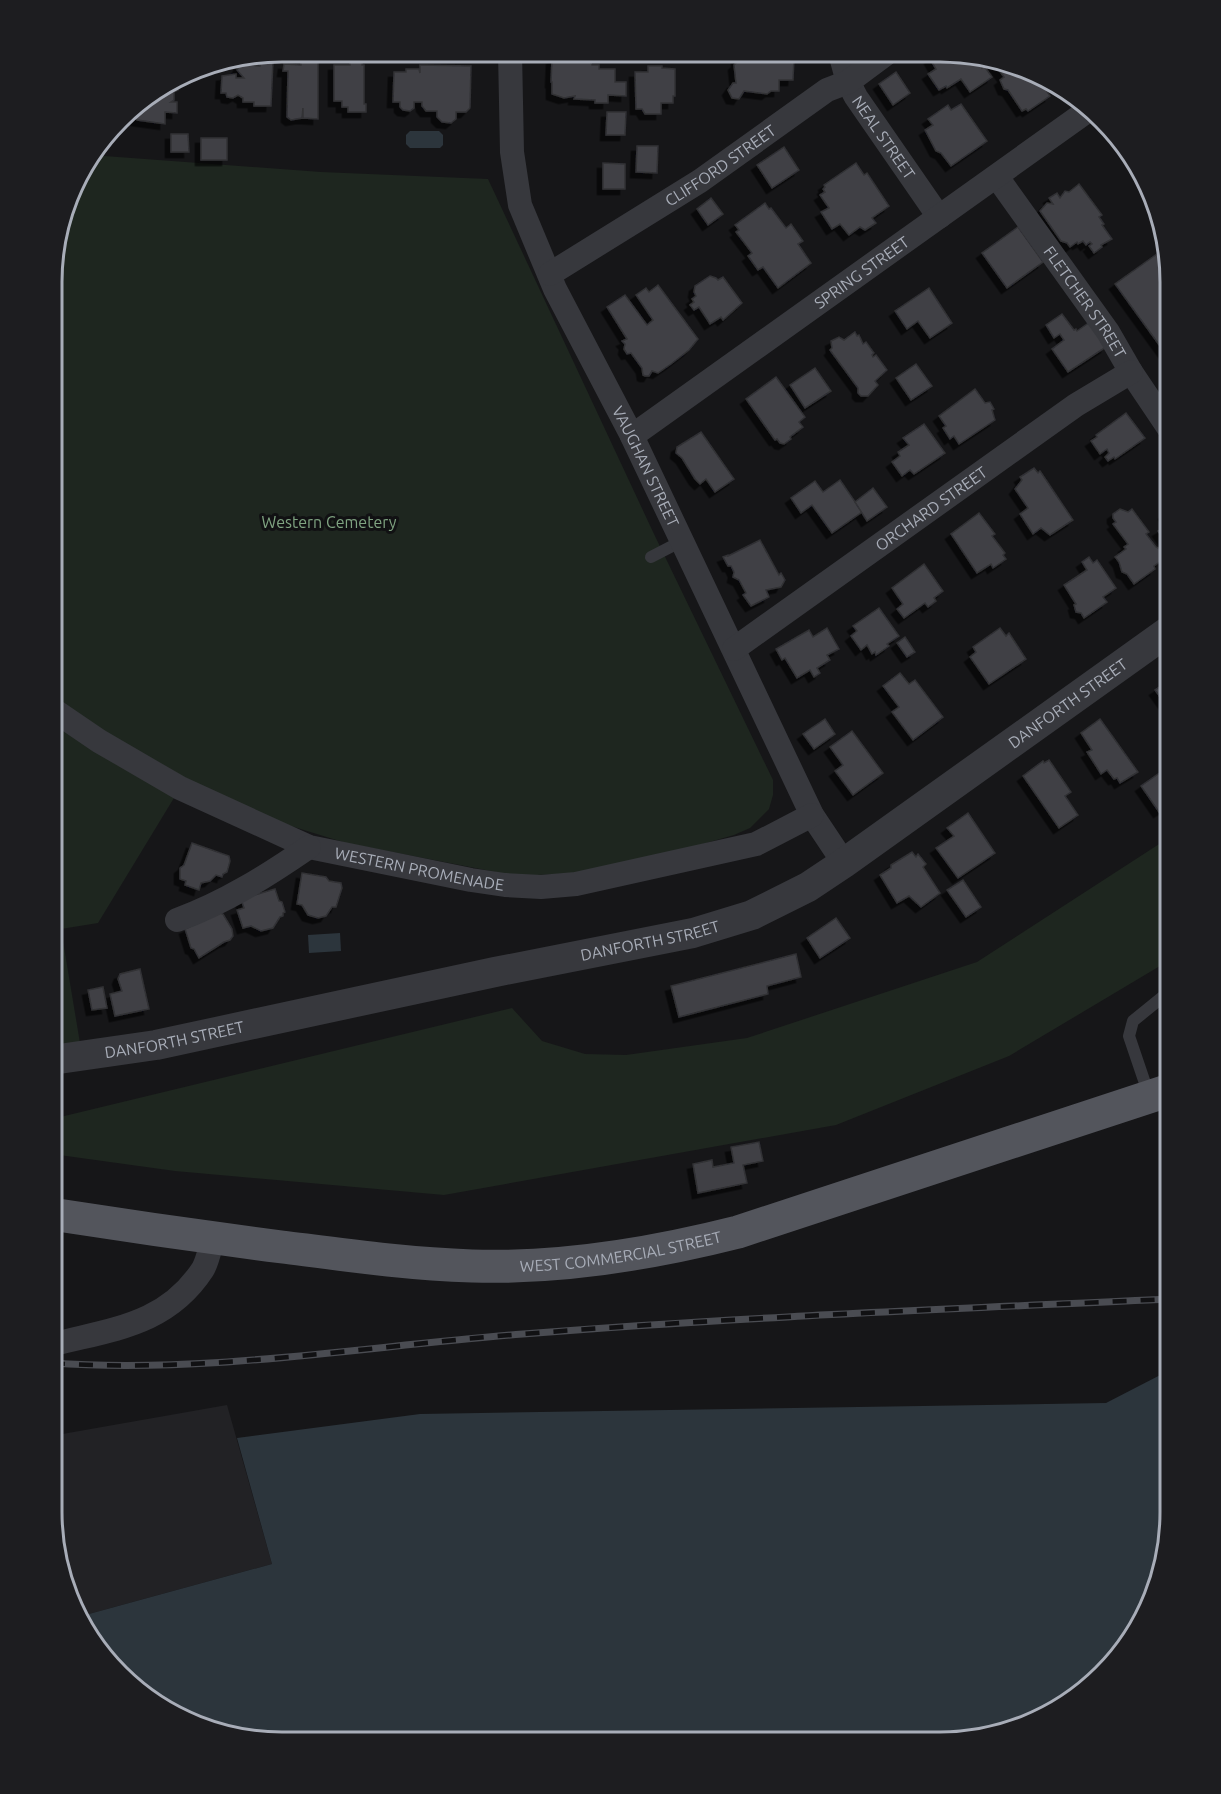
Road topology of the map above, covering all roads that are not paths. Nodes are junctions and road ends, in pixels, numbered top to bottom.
1 (510, 62) edge
2 (842, 62) edge
3 (875, 62) edge
4 (848, 82) junction
5 (1083, 114) edge
6 (997, 177) junction
7 (939, 217) junction
8 (550, 274) junction
9 (1131, 372) junction
10 (1160, 415) edge
11 (632, 436) junction
12 (682, 541) junction
13 (651, 557) dead end
14 (1160, 637) edge
15 (734, 649) junction
16 (62, 716) edge
17 (812, 815) junction
18 (309, 847) junction
19 (844, 863) junction
20 (177, 920) dead end
21 (1160, 999) edge
22 (62, 1058) edge
23 (1159, 1093) edge
24 (62, 1216) edge
25 (213, 1238) junction
26 (62, 1342) edge

1 - 8 street, VAUGHAN STREET
2 - 4 street, NEAL STREET
3 - 4 street, CLIFFORD STREET
4 - 7 street, NEAL STREET
4 - 8 street, CLIFFORD STREET
5 - 6 street, SPRING STREET
6 - 7 street, SPRING STREET
6 - 9 street, FLETCHER STREET
7 - 11 street, SPRING STREET
8 - 11 street, VAUGHAN STREET
9 - 10 street, FLETCHER STREET
9 - 15 street, ORCHARD STREET
11 - 12 street, VAUGHAN STREET
12 - 13 lane
12 - 15 street, VAUGHAN STREET
14 - 19 street, DANFORTH STREET
15 - 17 street, VAUGHAN STREET
16 - 18 street, WESTERN PROMENADE
17 - 18 street, WESTERN PROMENADE
17 - 19 street, VAUGHAN STREET
18 - 20 street
19 - 22 street, DANFORTH STREET
21 - 23 lane
23 - 25 main road, WEST COMMERCIAL STREET
24 - 25 main road, WEST COMMERCIAL STREET
25 - 26 street

